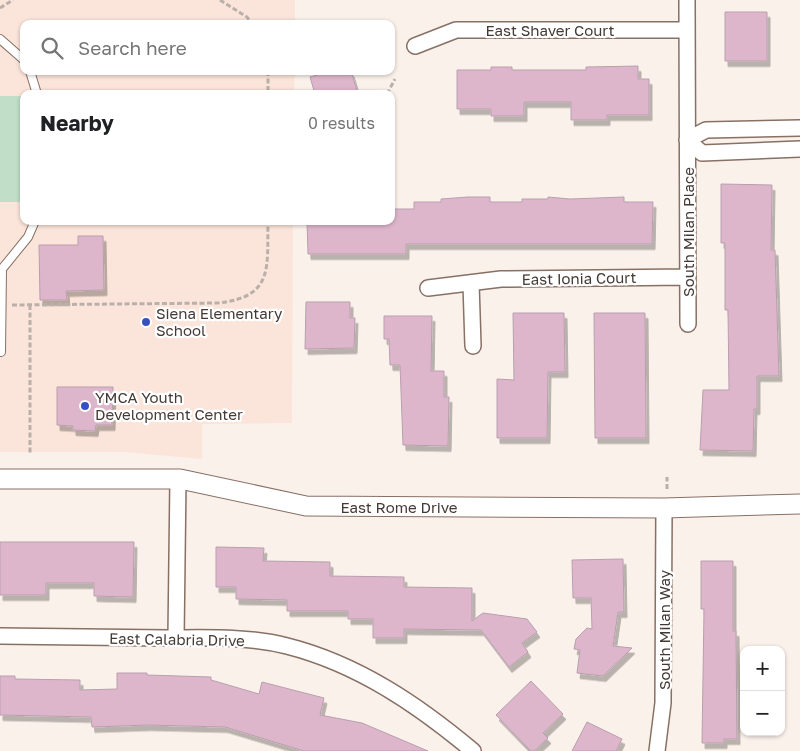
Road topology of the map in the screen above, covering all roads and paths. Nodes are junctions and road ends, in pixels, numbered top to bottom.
1 (13, 0) edge
2 (220, 0) edge
3 (687, 0) edge
4 (0, 8) edge
5 (249, 20) edge
6 (687, 30) junction
7 (0, 39) edge
8 (415, 46) dead end
9 (20, 56) edge
10 (31, 75) edge
11 (268, 75) edge
12 (395, 79) dead end
13 (36, 90) edge
14 (268, 90) edge
15 (389, 90) edge
16 (800, 128) edge
17 (687, 140) junction
18 (800, 149) edge
19 (33, 225) edge
20 (268, 225) edge
21 (688, 277) junction
22 (471, 283) junction
23 (428, 288) dead end
24 (1, 305) junction
25 (30, 305) junction
26 (688, 324) dead end
27 (474, 346) dead end
28 (1, 352) edge
29 (30, 456) dead end
30 (667, 477) dead end
31 (0, 478) edge
32 (178, 479) junction
33 (667, 489) dead end
34 (800, 504) edge
35 (664, 508) junction
36 (0, 636) edge
37 (176, 638) junction
38 (474, 751) edge
39 (657, 751) edge

1 - 4 path
2 - 5 path
3 - 6 street, South Milan Place
6 - 8 street, East Shaver Court
6 - 17 street, South Milan Place
7 - 9 lane
10 - 13 lane
11 - 14 path
12 - 15 path
16 - 17 street
17 - 18 street
17 - 21 street, South Milan Place
19 - 24 lane
20 - 25 path
21 - 22 street, East Ionia Court
21 - 26 street, South Milan Place
22 - 23 street, East Ionia Court
22 - 27 street
24 - 25 path
24 - 28 lane
25 - 29 path
30 - 33 path
31 - 32 street, East Rome Drive
32 - 35 street, East Rome Drive
32 - 37 street
34 - 35 street, East Rome Drive
35 - 39 street, South Milan Way
36 - 37 street, East Calabria Drive
37 - 38 street, East Calabria Drive

